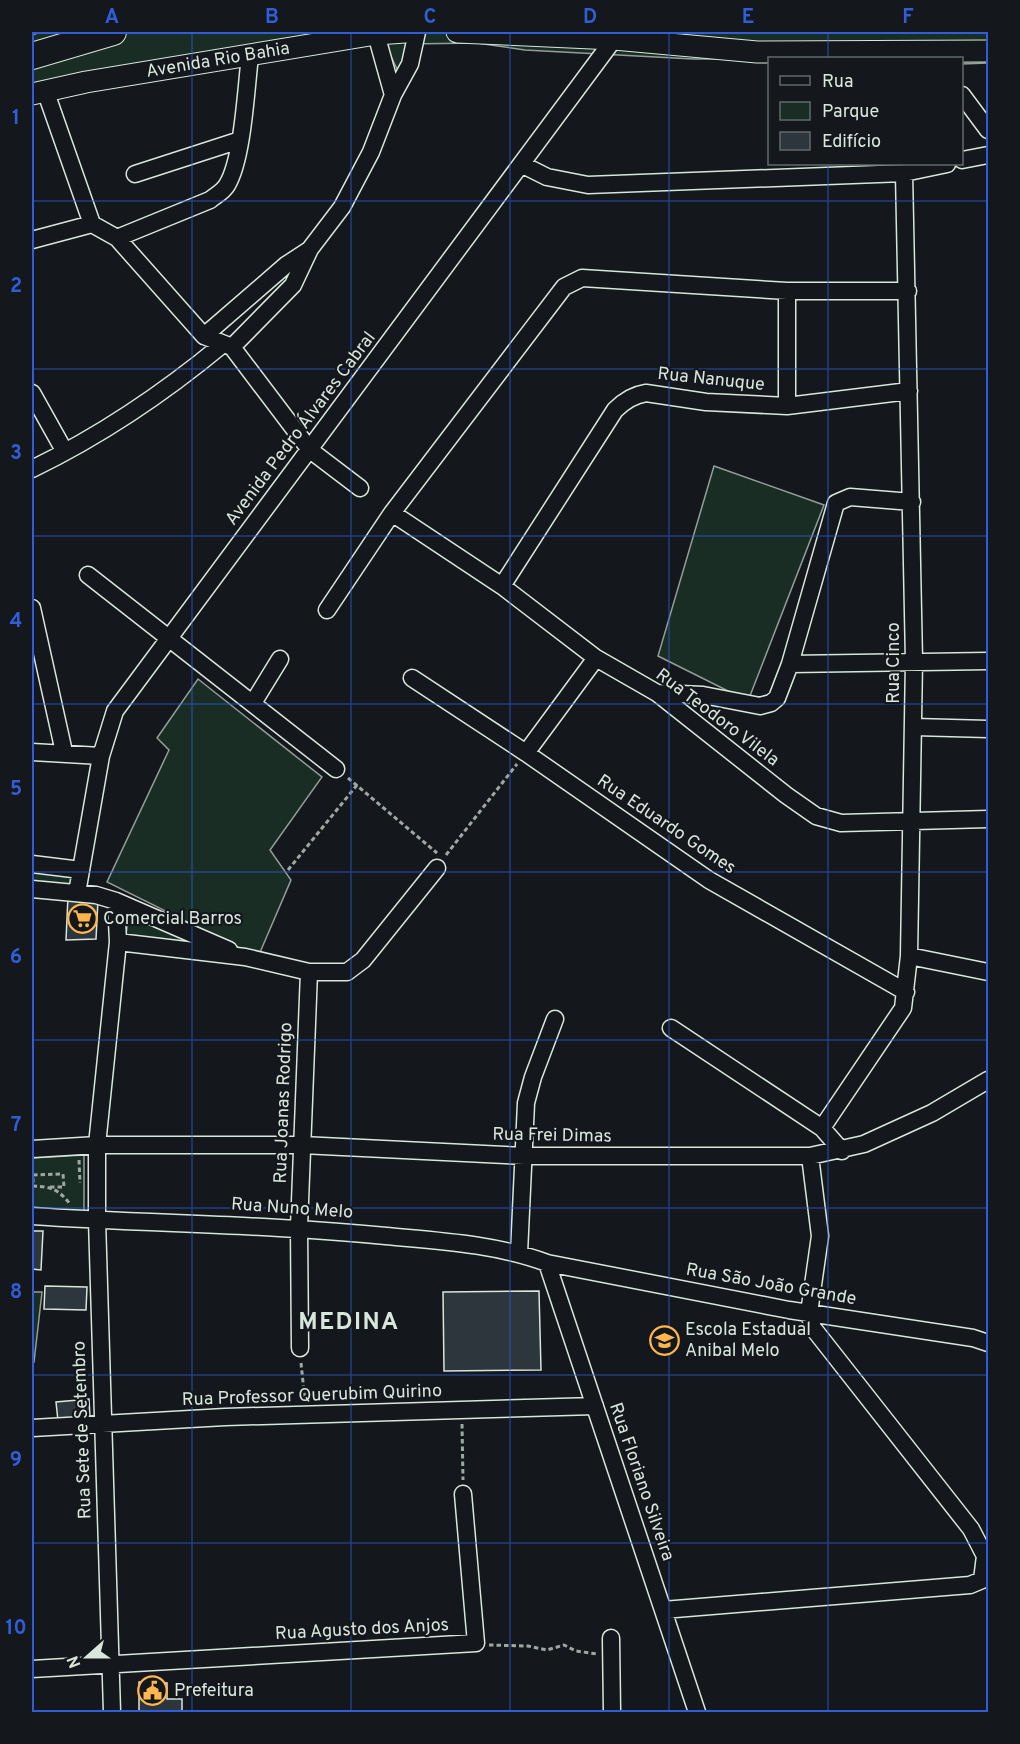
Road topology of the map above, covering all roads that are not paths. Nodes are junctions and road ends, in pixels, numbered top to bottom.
1 (113, 32) edge
2 (405, 32) edge
3 (417, 32) edge
4 (457, 32) edge
5 (376, 34) junction
6 (614, 39) junction
7 (988, 51) edge
8 (931, 55) edge
9 (32, 56) edge
10 (250, 56) junction
11 (38, 92) edge
12 (393, 95) junction
13 (963, 96) edge
14 (988, 130) edge
15 (240, 140) junction
16 (988, 154) edge
17 (963, 160) edge
18 (521, 164) junction
19 (942, 165) edge
20 (904, 173) junction
21 (135, 174) dead end
22 (92, 224) junction
23 (117, 238) junction
24 (32, 240) edge
25 (310, 249) junction
26 (786, 291) junction
27 (908, 291) junction
28 (204, 336) junction
29 (228, 345) junction
30 (909, 392) junction
31 (32, 393) edge
32 (787, 406) junction
33 (310, 450) junction
34 (65, 452) junction
35 (32, 470) edge
36 (360, 488) dead end
37 (912, 502) junction
38 (392, 513) junction
39 (88, 575) dead end
40 (502, 586) junction
41 (32, 608) edge
42 (327, 610) dead end
43 (167, 638) junction
44 (596, 658) junction
45 (280, 659) dead end
46 (915, 661) junction
47 (988, 661) edge
48 (790, 664) junction
49 (412, 678) dead end
50 (657, 693) junction
51 (253, 703) junction
52 (914, 727) junction
53 (988, 729) edge
54 (32, 752) edge
55 (64, 752) junction
56 (526, 753) junction
57 (101, 756) junction
58 (336, 769) dead end
59 (988, 819) edge
60 (914, 820) junction
61 (440, 863) road end
62 (32, 864) edge
63 (81, 870) junction
64 (32, 889) edge
65 (78, 893) junction
66 (116, 901) junction
67 (118, 942) junction
68 (909, 956) junction
69 (245, 957) junction
70 (309, 972) junction
71 (988, 972) edge
72 (906, 992) junction
73 (555, 1019) dead end
74 (670, 1028) dead end
75 (988, 1080) edge
76 (822, 1128) junction
77 (97, 1145) junction
78 (302, 1145) junction
79 (32, 1149) edge
80 (842, 1150) junction
81 (525, 1156) junction
82 (810, 1156) junction
83 (32, 1216) edge
84 (97, 1220) junction
85 (299, 1227) junction
86 (519, 1253) junction
87 (547, 1263) junction
88 (809, 1313) junction
89 (988, 1343) edge
90 (300, 1348) road end
91 (595, 1406) junction
92 (102, 1426) junction
93 (32, 1428) edge
94 (463, 1494) road end
95 (663, 1610) junction
96 (612, 1646) road end
97 (110, 1664) junction
98 (32, 1669) edge
99 (112, 1713) edge
100 (612, 1713) edge
101 (697, 1713) edge

1 - 9 highway
2 - 5 main road, Avenida Rio Bahia
3 - 12 street
4 - 6 main road
5 - 10 main road, Avenida Rio Bahia
5 - 12 street
6 - 8 main road
6 - 18 street, Avenida Pedro Álvares Cabral
7 - 8 main road
10 - 11 main road, Avenida Rio Bahia
10 - 15 street
11 - 22 street
12 - 25 street
13 - 14 street
15 - 21 street
15 - 23 street
16 - 17 street
18 - 20 street
18 - 33 street, Avenida Pedro Álvares Cabral
19 - 20 street
20 - 27 street, Rua Cinco
22 - 23 street
22 - 24 street
23 - 28 street
25 - 28 street
25 - 29 street
26 - 27 street
26 - 32 street
26 - 38 street
27 - 30 street, Rua Cinco
28 - 29 street
29 - 33 street
29 - 34 street
30 - 32 street, Rua Nanuque
30 - 37 street, Rua Cinco
31 - 34 street
32 - 40 street, Rua Nanuque
33 - 36 street
33 - 43 street, Avenida Pedro Álvares Cabral
34 - 35 street
37 - 46 street, Rua Cinco
37 - 48 street
38 - 40 street, Rua Teodoro Vilela
38 - 42 street
39 - 43 street
40 - 44 street, Rua Teodoro Vilela
41 - 55 street
43 - 51 street
43 - 57 street, Avenida Pedro Álvares Cabral
44 - 50 street, Rua Teodoro Vilela
44 - 56 street
45 - 51 street
46 - 47 street
46 - 48 street
46 - 52 street, Rua Cinco
48 - 50 street
49 - 56 street, Rua Eduardo Gomes
50 - 60 street, Rua Teodoro Vilela
51 - 58 street
52 - 53 street
52 - 60 street, Rua Cinco
54 - 55 street
55 - 57 street
56 - 72 street, Rua Eduardo Gomes
57 - 63 street, Avenida Pedro Álvares Cabral
59 - 60 street, Rua Teodoro Vilela
60 - 68 street, Rua Cinco
61 - 70 street
62 - 63 street
63 - 65 street, Avenida Pedro Álvares Cabral
64 - 65 street
65 - 66 street
66 - 67 street, Rua Sete de Setembro
66 - 69 street
67 - 69 street
67 - 77 street, Rua Sete de Setembro
68 - 71 street
68 - 72 street, Rua Cinco
69 - 70 street
70 - 78 street, Rua Joanas Rodrigo
72 - 76 street, Rua Cinco
73 - 81 street
74 - 76 street
75 - 80 street, Rua Frei Dimas
76 - 80 street
77 - 78 street, Rua Frei Dimas
77 - 79 street, Rua Frei Dimas
77 - 84 street, Rua Sete de Setembro
78 - 81 street, Rua Frei Dimas
78 - 85 street, Rua Joanas Rodrigo
80 - 82 street, Rua Frei Dimas
81 - 82 street, Rua Frei Dimas
81 - 86 street
82 - 88 street
83 - 84 street, Rua Nuno Melo
84 - 85 street, Rua Nuno Melo
84 - 92 street, Rua Sete de Setembro
85 - 86 street, Rua Nuno Melo
85 - 90 street, Rua Joanas Rodrigo
86 - 87 street, Rua Nuno Melo
87 - 88 street, Rua São João Grande
87 - 91 street, Rua Floriano Silveira
88 - 89 street, Rua São João Grande
88 - 95 street
91 - 92 street, Rua Professor Querubim Quirino
91 - 95 street, Rua Floriano Silveira
92 - 93 street, Rua Professor Querubim Quirino
92 - 97 street, Rua Sete de Setembro
94 - 97 street, Rua Agusto dos Anjos
95 - 101 street, Rua Floriano Silveira
96 - 100 street
97 - 98 street, Rua Agusto dos Anjos
97 - 99 street, Rua Sete de Setembro

